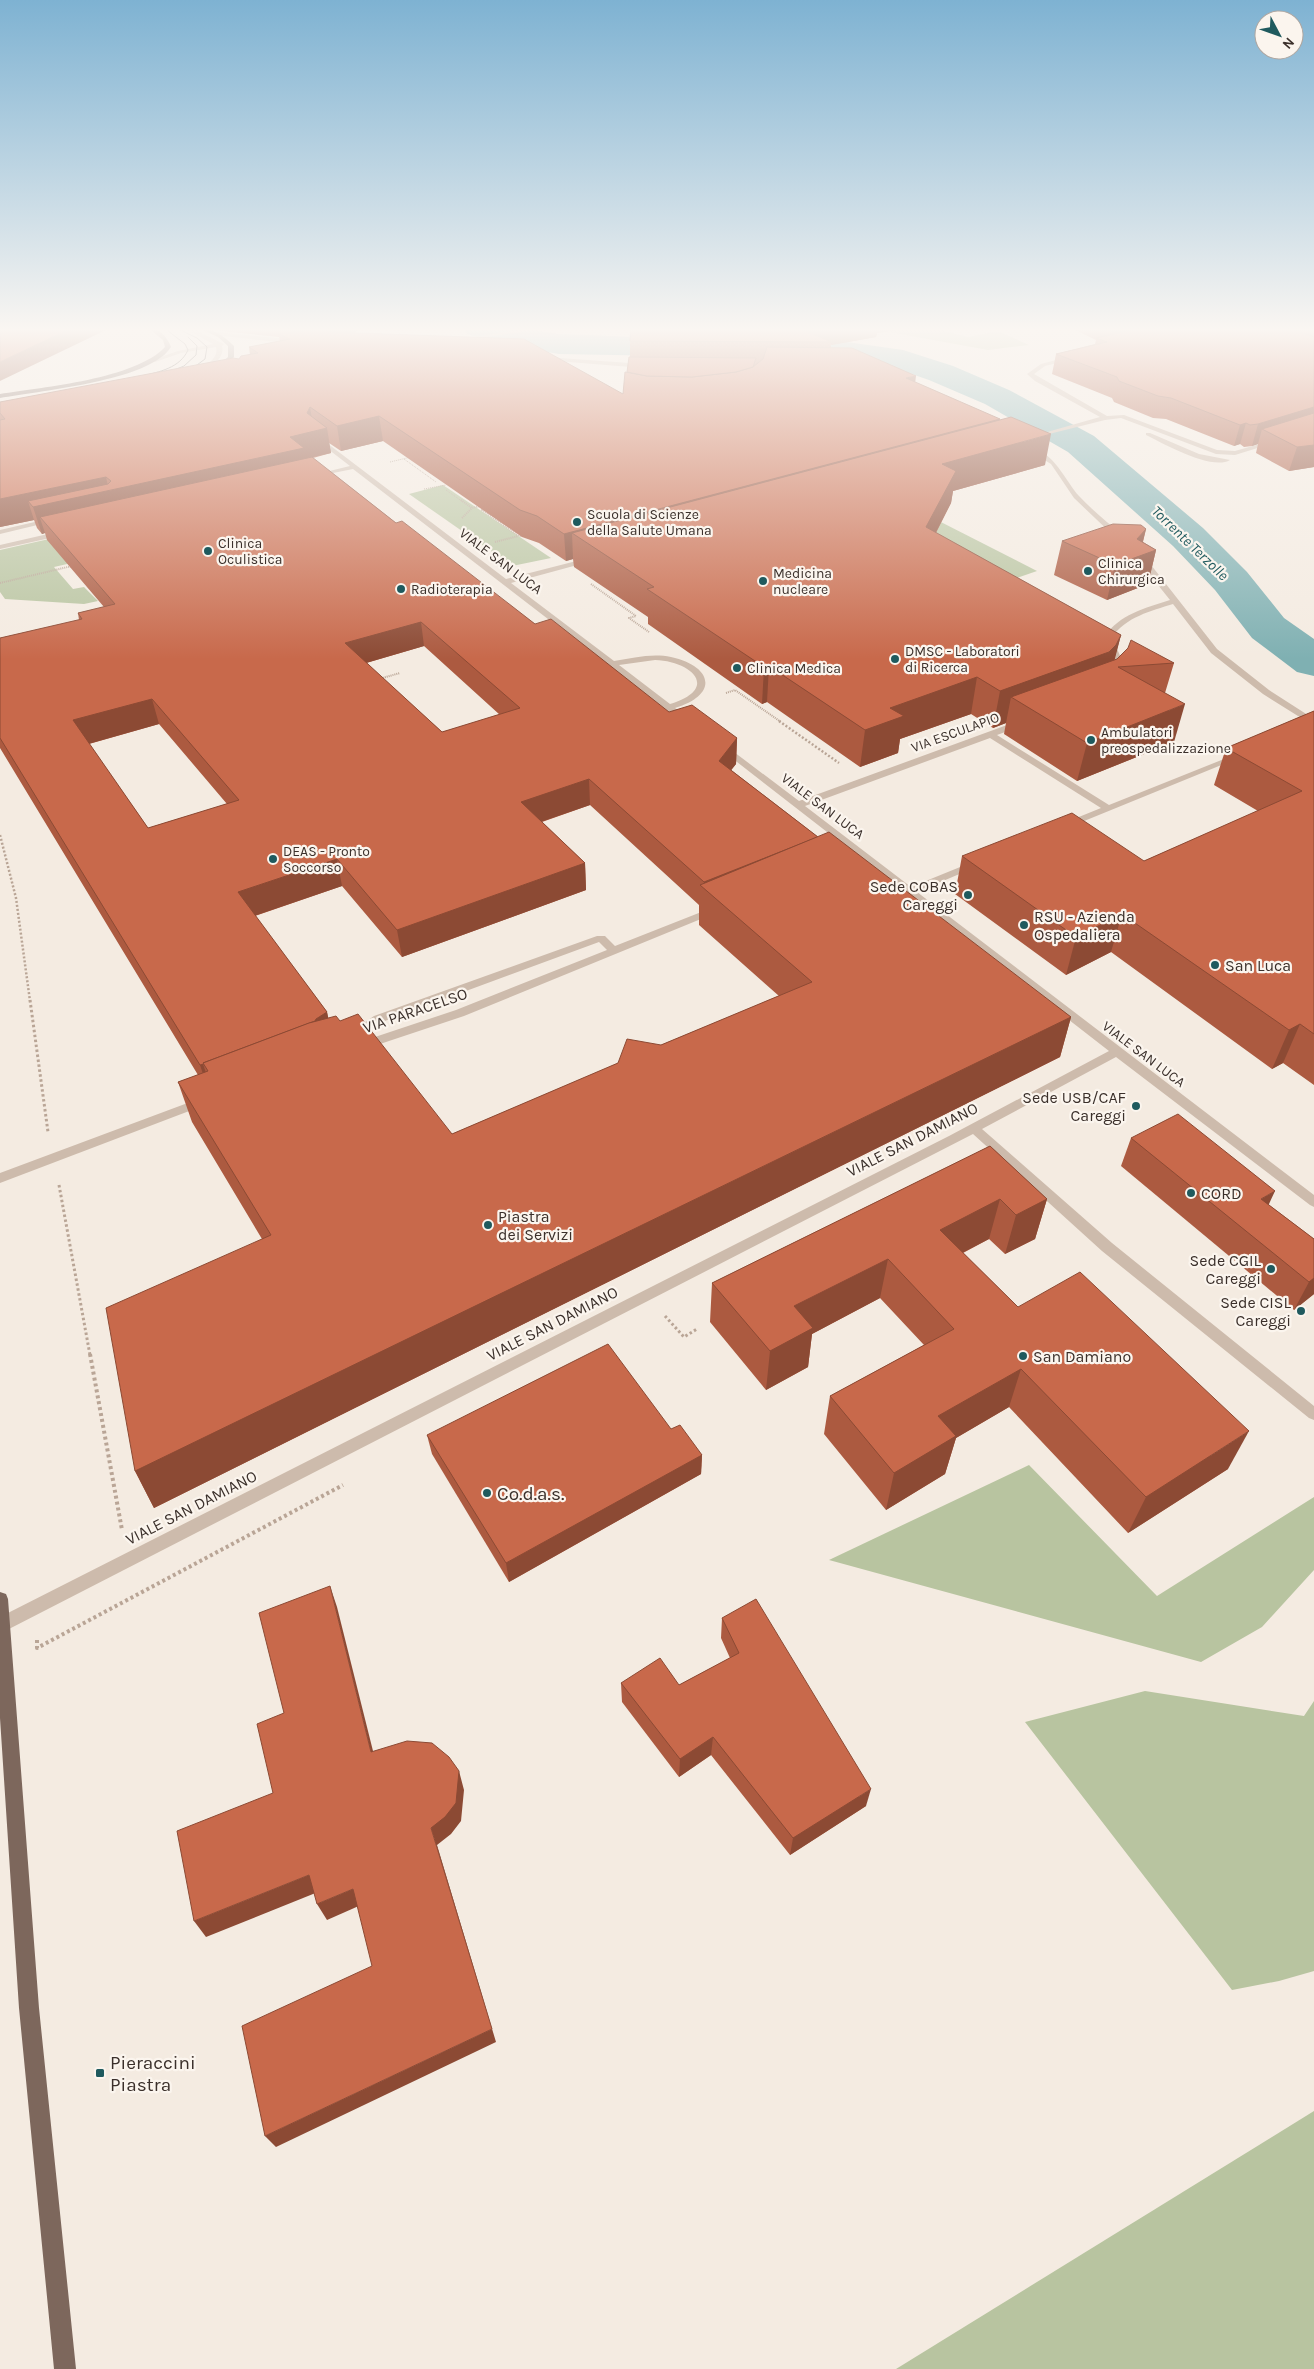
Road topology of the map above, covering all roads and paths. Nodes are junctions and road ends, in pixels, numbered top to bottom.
1 (317, 438) edge
2 (1035, 438) edge
3 (1155, 438) edge
4 (1180, 438) edge
5 (1030, 439) edge
6 (1164, 441) junction
7 (1196, 444) junction
8 (1025, 446) edge
9 (412, 457) edge
10 (403, 459) junction
11 (385, 463) dead end
12 (354, 467) junction
13 (304, 479) edge
14 (436, 482) edge
15 (446, 490) edge
16 (487, 504) edge
17 (491, 507) edge
18 (56, 519) edge
19 (0, 532) edge
20 (66, 532) edge
21 (519, 536) junction
22 (528, 536) edge
23 (493, 543) dead end
24 (1126, 543) edge
25 (0, 546) edge
26 (1136, 553) edge
27 (595, 558) edge
28 (76, 565) edge
29 (584, 579) edge
30 (504, 582) junction
31 (0, 583) edge
32 (1173, 602) junction
33 (654, 636) edge
34 (612, 664) junction
35 (400, 673) dead end
36 (373, 681) edge
37 (1113, 683) edge
38 (718, 696) dead end
39 (668, 707) junction
40 (1034, 718) edge
41 (1312, 726) edge
42 (699, 730) edge
43 (990, 734) junction
44 (714, 742) edge
45 (1245, 753) edge
46 (864, 780) junction
47 (798, 805) junction
48 (1108, 808) junction
49 (1055, 830) edge
50 (0, 835) edge
51 (858, 852) junction
52 (844, 857) edge
53 (985, 860) edge
54 (910, 891) junction
55 (727, 905) edge
56 (614, 951) junction
57 (1116, 1052) junction
58 (214, 1097) edge
59 (973, 1127) junction
60 (54, 1159) junction
61 (0, 1178) edge
62 (1314, 1202) edge
63 (674, 1311) dead end
64 (665, 1316) junction
65 (656, 1320) dead end
66 (697, 1329) dead end
67 (1314, 1414) edge
68 (345, 1484) dead end
69 (128, 1559) junction
70 (0, 1599) edge
71 (3, 1624) junction
72 (37, 1630) dead end
73 (6, 1781) edge
74 (65, 2369) edge

1 - 12 street, VIALE SAN LUCA
2 - 5 street
3 - 6 street
4 - 7 street
6 - 7 street
6 - 7 street
8 - 24 street
9 - 10 path
10 - 11 path
10 - 14 path
12 - 13 street
12 - 30 street, VIALE SAN LUCA
15 - 16 path
17 - 21 path
18 - 19 street
20 - 25 street
21 - 22 path
21 - 23 path
26 - 32 street
27 - 30 street
28 - 31 path
29 - 33 path
30 - 34 street, VIALE SAN LUCA
32 - 37 street
32 - 41 street
34 - 39 street, VIALE SAN LUCA
34 - 39 street
35 - 36 path
38 - 46 path
39 - 42 street, VIALE SAN LUCA
40 - 43 street, VIA ESCULAPIO
43 - 46 street, VIA ESCULAPIO
43 - 48 street
44 - 47 street, VIALE SAN LUCA
45 - 48 street
46 - 47 street, VIA ESCULAPIO
47 - 51 street, VIALE SAN LUCA
48 - 49 street
50 - 60 path
51 - 52 street
51 - 54 street, VIALE SAN LUCA
53 - 54 street
54 - 57 street, VIALE SAN LUCA
55 - 56 street, VIA PARACELSO
56 - 56 street, VIA PARACELSO
57 - 59 street, VIALE SAN DAMIANO
57 - 62 street, VIALE SAN LUCA
58 - 60 street
59 - 67 street
59 - 69 street, VIALE SAN DAMIANO
60 - 61 street
60 - 69 path
63 - 64 path
64 - 65 path
64 - 66 path
68 - 72 path
69 - 71 street, VIALE SAN DAMIANO
70 - 71 main road
71 - 73 main road
73 - 74 main road

